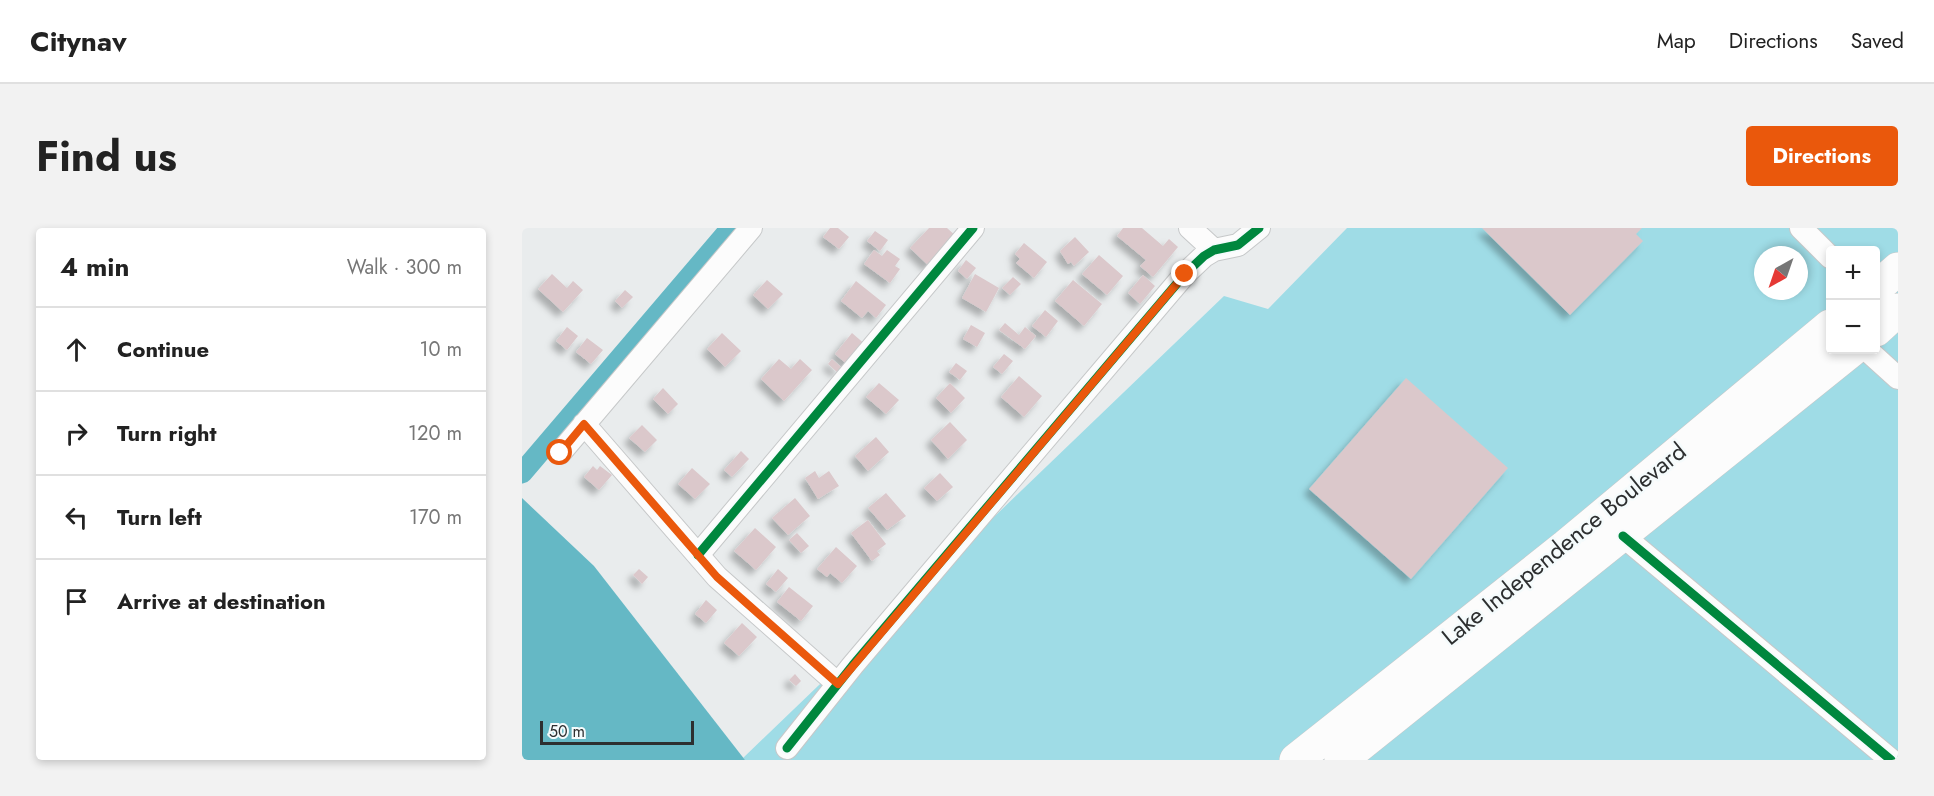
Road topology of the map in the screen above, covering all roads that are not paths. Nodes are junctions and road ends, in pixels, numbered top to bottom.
1 (751, 228) edge
2 (973, 228) edge
3 (1190, 228) edge
4 (1259, 228) edge
5 (1802, 228) edge
6 (1214, 250) junction
7 (1826, 253) edge
8 (1898, 269) edge
9 (1880, 284) edge
10 (1826, 330) edge
11 (1847, 354) edge
12 (1871, 354) edge
13 (1898, 378) edge
14 (584, 424) junction
15 (560, 453) dead end
16 (1623, 536) junction
17 (698, 555) junction
18 (1575, 556) junction
19 (838, 684) junction
20 (787, 748) dead end
21 (1296, 760) edge
22 (1341, 760) edge
23 (1891, 760) edge

1 - 14 street
2 - 17 street
3 - 6 street
4 - 6 street
5 - 7 street
6 - 19 street
8 - 9 highway
10 - 18 highway, Lake Independence Boulevard
11 - 16 highway, Lake Independence Boulevard
12 - 13 street
14 - 15 street
14 - 17 street
16 - 18 highway, Lake Independence Boulevard
16 - 23 street
17 - 19 street
18 - 21 highway, Lake Independence Boulevard
18 - 22 highway, Lake Independence Boulevard
19 - 20 street

